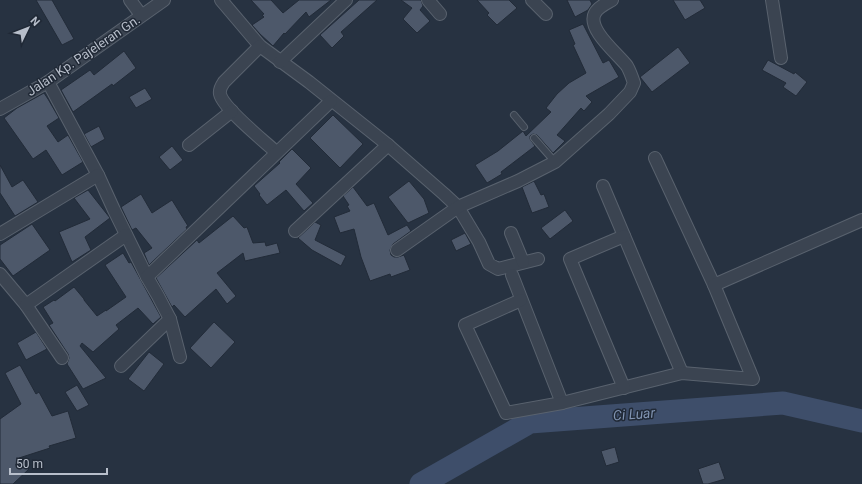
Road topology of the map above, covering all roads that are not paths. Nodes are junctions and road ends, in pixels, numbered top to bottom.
1 (130, 0) edge
2 (164, 0) edge
3 (221, 0) edge
4 (346, 0) edge
5 (428, 0) edge
6 (532, 0) edge
7 (612, 0) edge
8 (772, 0) edge
9 (440, 14) dead end
10 (546, 14) dead end
11 (141, 15) junction
12 (260, 46) junction
13 (781, 58) dead end
14 (280, 62) junction
15 (48, 82) junction
16 (331, 101) junction
17 (0, 109) edge
18 (232, 111) junction
19 (514, 115) dead end
20 (524, 127) dead end
21 (534, 138) dead end
22 (189, 145) dead end
23 (388, 145) junction
24 (276, 152) junction
25 (655, 158) dead end
26 (554, 162) junction
27 (98, 175) junction
28 (603, 186) dead end
29 (458, 207) junction
30 (862, 220) edge
31 (295, 231) dead end
32 (511, 232) dead end
33 (0, 234) edge
34 (126, 235) junction
35 (624, 236) junction
36 (397, 250) dead end
37 (538, 259) dead end
38 (523, 262) junction
39 (0, 274) edge
40 (512, 275) dead end
41 (147, 277) junction
42 (714, 285) junction
43 (521, 300) junction
44 (26, 305) junction
45 (170, 319) junction
46 (180, 357) dead end
47 (62, 358) dead end
48 (121, 366) dead end
49 (682, 373) junction
50 (624, 388) junction
51 (562, 403) junction

1 - 11 street
2 - 11 street, Jalan Kp. Pajeleran Gn.
3 - 12 street
4 - 14 street
5 - 9 street
6 - 10 street
7 - 26 street
8 - 13 street
11 - 15 street, Jalan Kp. Pajeleran Gn.
12 - 14 street
12 - 18 street
14 - 16 street
15 - 17 street, Jalan Kp. Pajeleran Gn.
15 - 27 street
16 - 23 street
16 - 24 street
18 - 22 street
18 - 24 street
19 - 20 lane
21 - 26 lane
23 - 29 street
23 - 31 street
24 - 41 street
25 - 42 street
26 - 29 street
27 - 33 street
27 - 34 street
28 - 35 street
29 - 36 street
29 - 38 street
30 - 42 street
32 - 38 street
34 - 41 street
34 - 44 street
35 - 49 street
35 - 50 street
37 - 38 street
39 - 44 street
40 - 43 street
41 - 45 street
42 - 49 street
43 - 51 street
43 - 51 street
44 - 47 street
45 - 46 street
45 - 48 street
49 - 50 street
50 - 51 street

